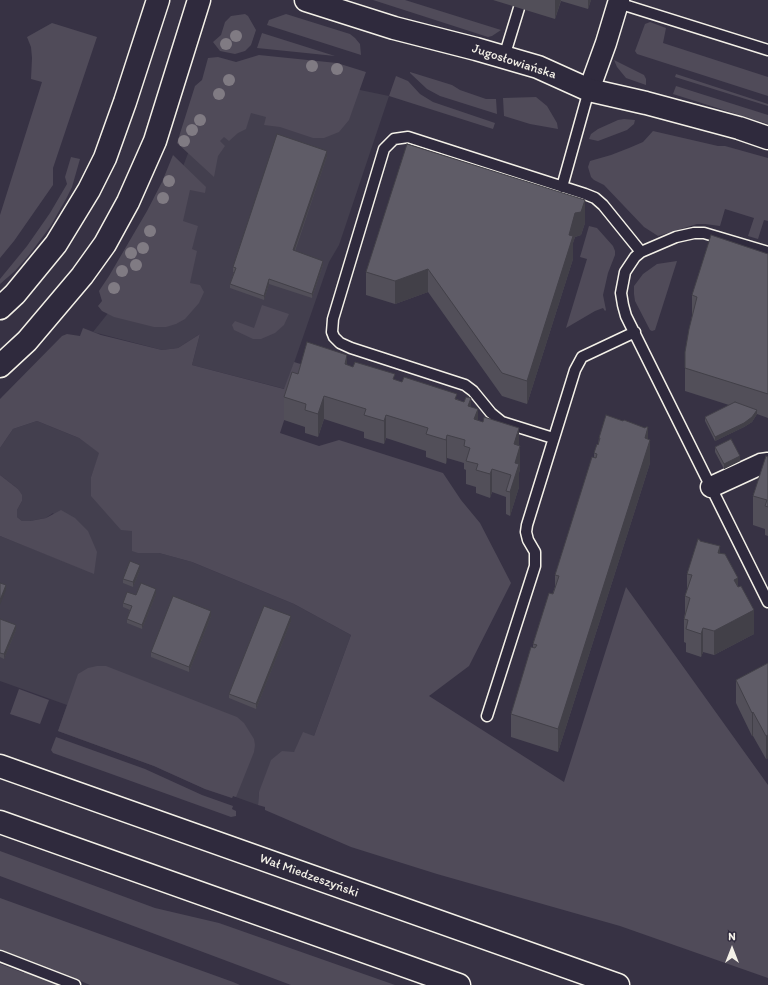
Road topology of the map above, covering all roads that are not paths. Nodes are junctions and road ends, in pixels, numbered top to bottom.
1 (158, 0) edge
2 (199, 0) edge
3 (306, 0) edge
4 (619, 1) edge
5 (519, 8) dead end
6 (768, 50) edge
7 (504, 57) junction
8 (589, 90) junction
9 (768, 138) edge
10 (562, 187) junction
11 (641, 252) junction
12 (768, 252) edge
13 (0, 308) edge
14 (635, 332) junction
15 (0, 366) edge
16 (553, 438) junction
17 (768, 463) edge
18 (711, 487) junction
19 (768, 602) edge
20 (487, 716) dead end
21 (0, 766) edge
22 (0, 822) edge
23 (0, 956) edge
24 (75, 985) edge
25 (459, 985) edge
26 (618, 985) edge

1 - 13 street
2 - 15 street
3 - 7 street, Jugosłowiańska
4 - 6 lane
4 - 8 street
5 - 7 lane
7 - 8 street, Jugosłowiańska
8 - 9 street, Jugosłowiańska
8 - 10 lane
10 - 11 lane
10 - 16 lane
11 - 12 lane
11 - 14 lane
14 - 16 lane
14 - 18 lane
16 - 20 lane
17 - 18 street
18 - 19 lane
21 - 26 street, Wał Miedzeszyński
22 - 25 street
23 - 24 lane

